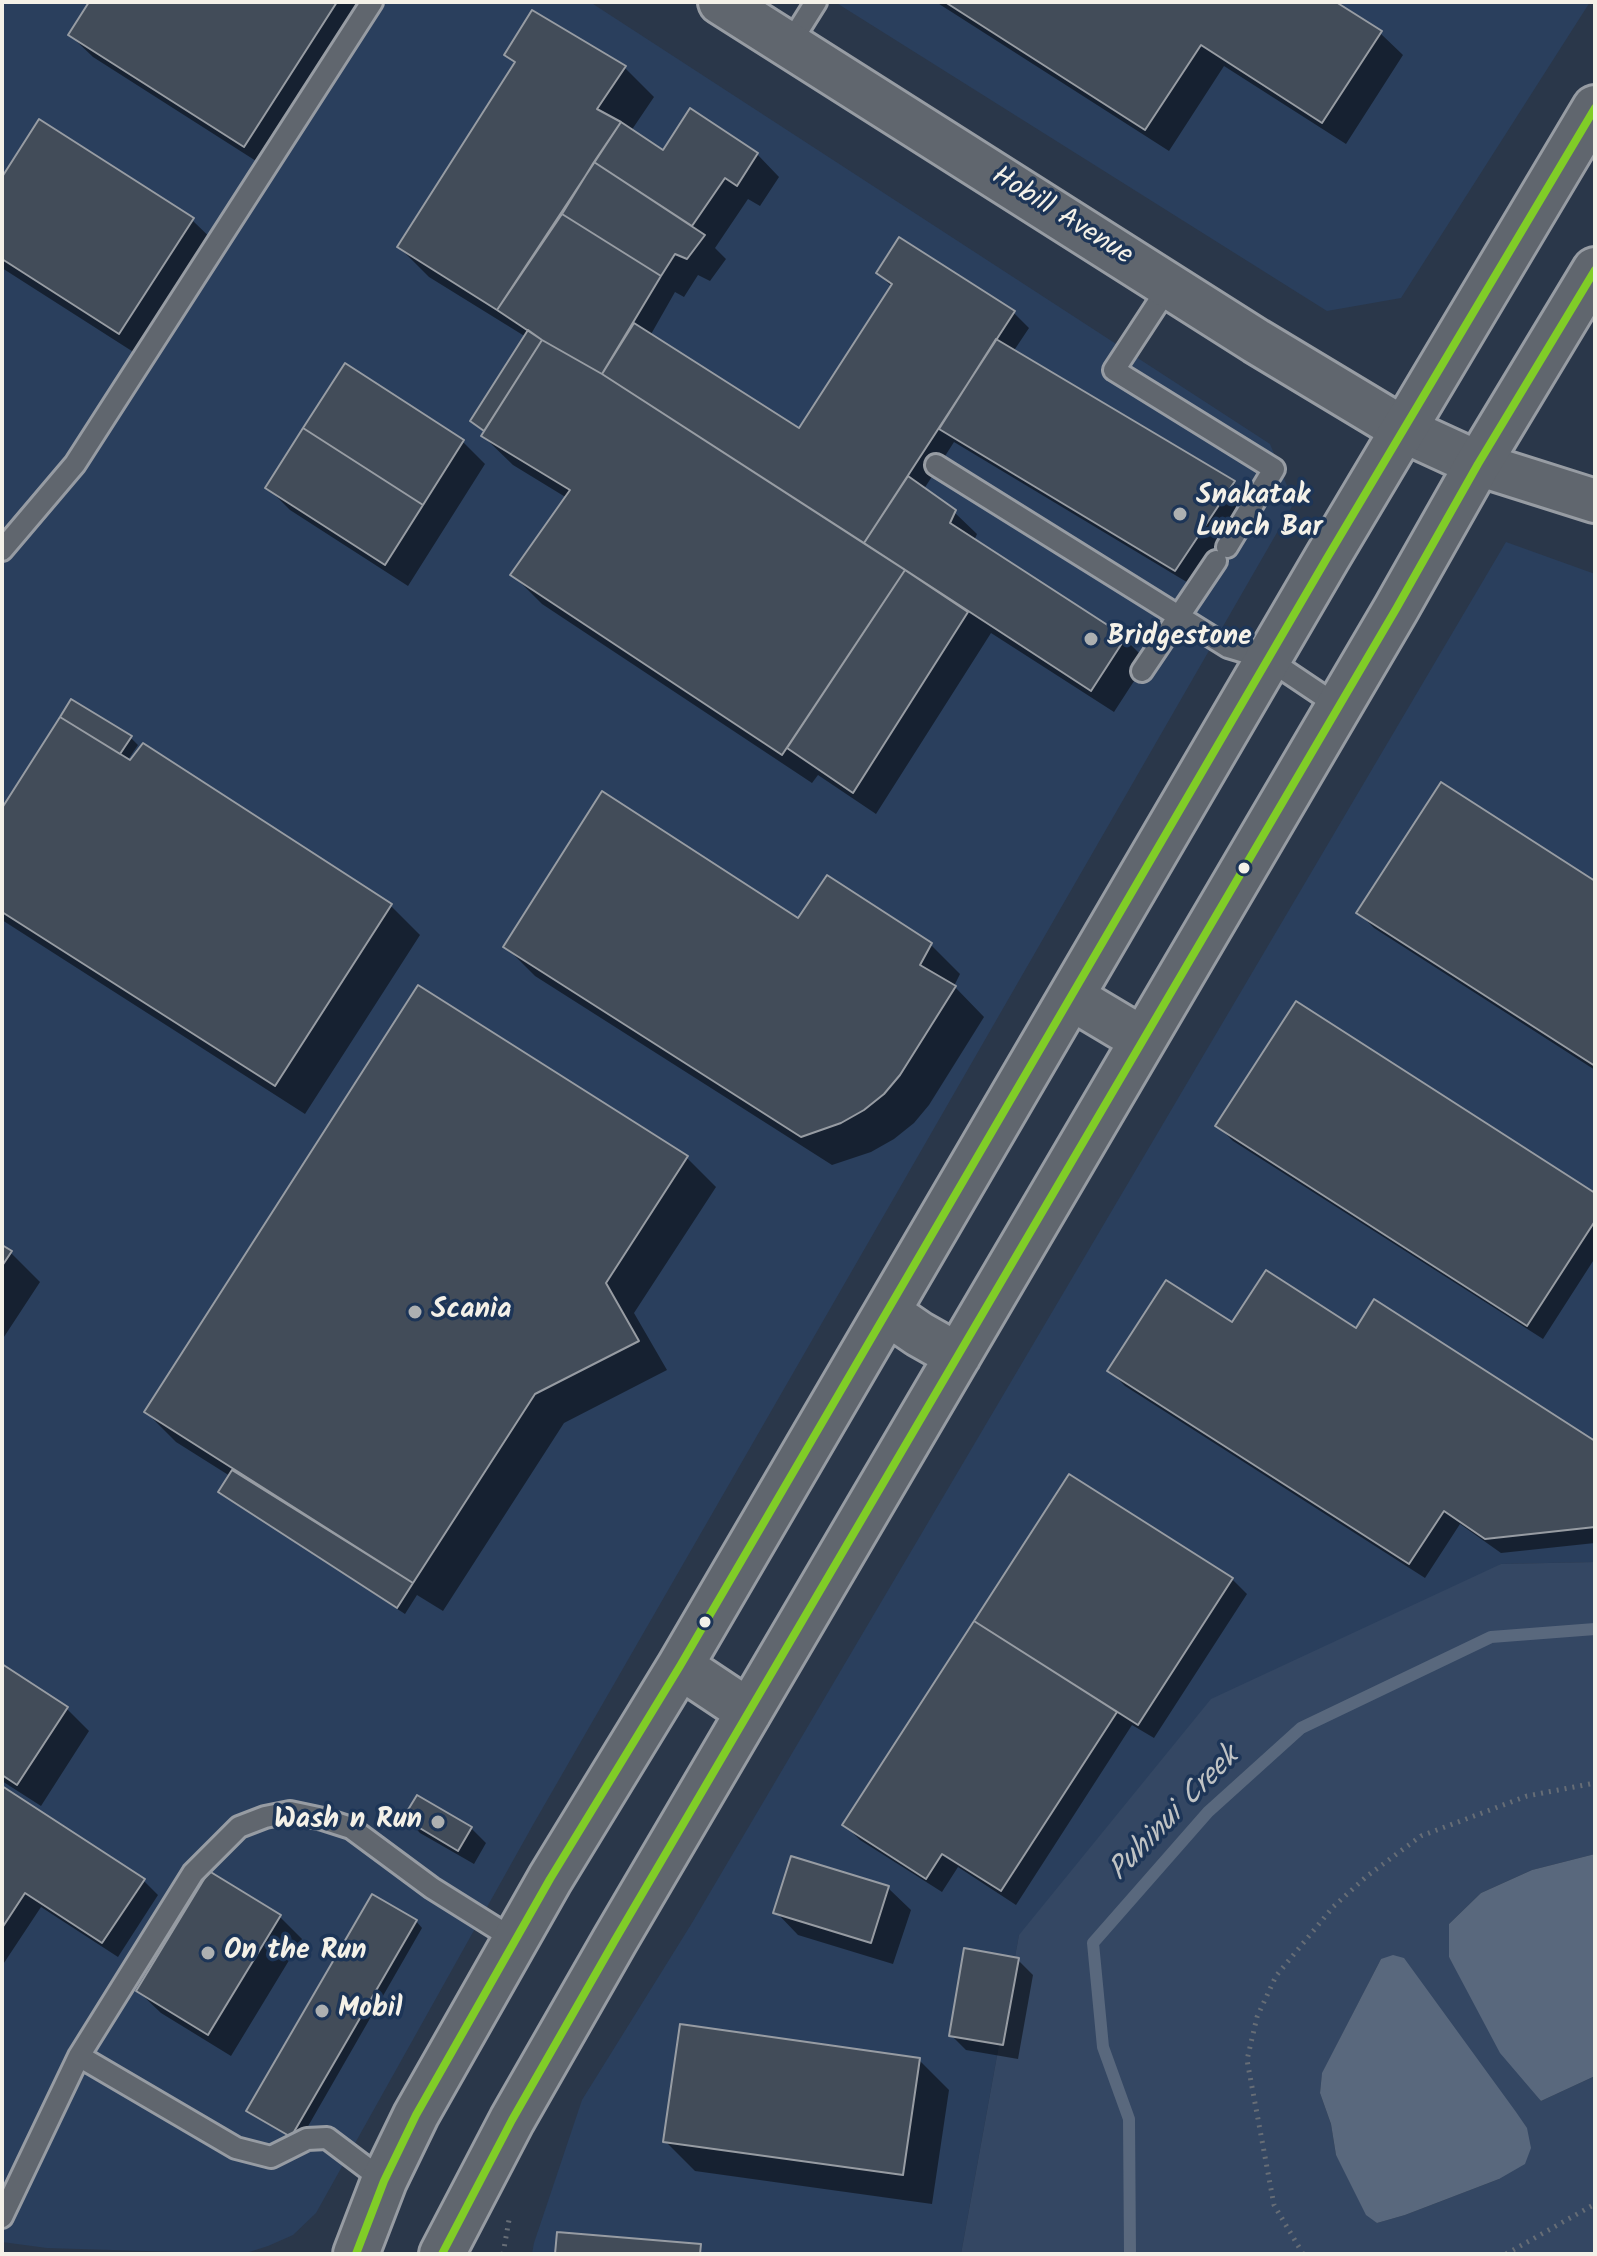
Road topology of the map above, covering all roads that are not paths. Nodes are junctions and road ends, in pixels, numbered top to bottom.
1 (372, 2) edge
2 (721, 2) edge
3 (816, 2) edge
4 (789, 45) junction
5 (1595, 108) edge
6 (1595, 270) edge
7 (1169, 286) junction
8 (1404, 430) junction
9 (1478, 464) junction
10 (936, 465) dead end
11 (1595, 501) edge
12 (2, 550) edge
13 (1179, 617) junction
14 (1268, 659) junction
15 (1142, 671) dead end
16 (1338, 706) junction
17 (1071, 997) junction
18 (1143, 1040) junction
19 (887, 1312) junction
20 (958, 1356) junction
21 (680, 1666) junction
22 (749, 1712) junction
23 (515, 1940) junction
24 (79, 2056) junction
25 (384, 2181) junction
26 (476, 2192) junction
27 (2, 2217) edge
28 (354, 2252) edge
29 (442, 2254) edge
30 (479, 2254) edge

1 - 12 lane
2 - 4 main road, Hobill Avenue
3 - 4 lane
4 - 7 main road, Hobill Avenue
5 - 8 main road
6 - 9 main road
7 - 8 main road, Hobill Avenue
7 - 13 lane
8 - 9 main road, Hobill Avenue
8 - 14 main road
9 - 11 street
9 - 16 main road
10 - 13 lane
13 - 14 lane
13 - 15 lane
14 - 16 lane
14 - 17 main road
16 - 18 main road
17 - 18 main road
17 - 19 main road
18 - 20 main road
19 - 20 main road
19 - 21 main road
20 - 22 main road
21 - 22 main road
21 - 23 main road
22 - 26 main road
23 - 24 lane
23 - 25 main road
24 - 25 lane
24 - 27 lane
25 - 28 main road
26 - 29 main road
26 - 30 main road

